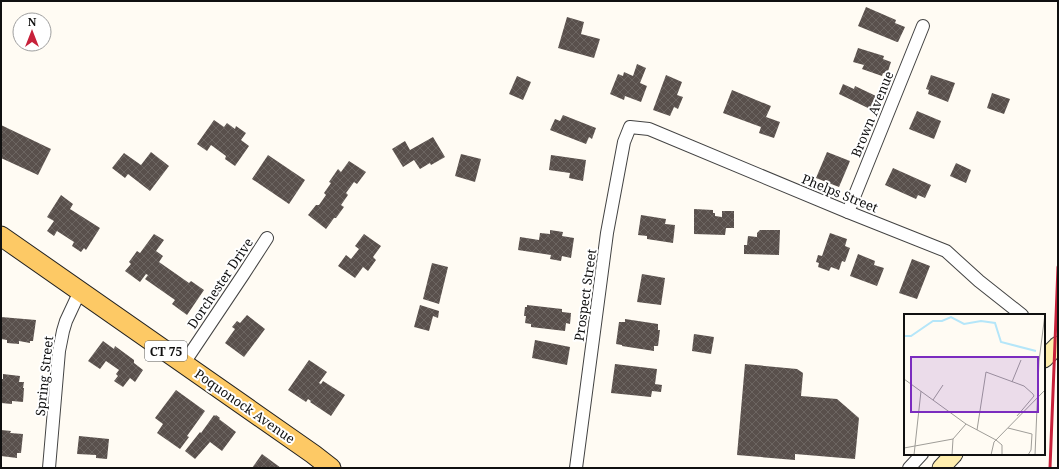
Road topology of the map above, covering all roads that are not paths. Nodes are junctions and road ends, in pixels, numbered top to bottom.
1 (923, 26) dead end
2 (630, 127) joint
3 (848, 212) junction
4 (1, 236) edge
5 (267, 238) dead end
6 (80, 290) junction
7 (1021, 314) edge
8 (1058, 345) edge
9 (1045, 358) edge
10 (184, 363) junction
11 (921, 455) edge
12 (953, 455) edge
13 (49, 468) edge
14 (331, 468) edge
15 (576, 468) edge
16 (909, 468) edge
17 (941, 468) edge

1 - 3 street, Brown Avenue
2 - 3 street, Phelps Street
2 - 15 street, Prospect Street
3 - 7 street, Phelps Street
4 - 6 main road, Poquonock Avenue / CT 75
5 - 10 street, Dorchester Drive
6 - 10 main road, Poquonock Avenue / CT 75
6 - 13 street, Spring Street
8 - 9 main road
10 - 14 main road, Poquonock Avenue / CT 75
11 - 16 street
12 - 17 main road

